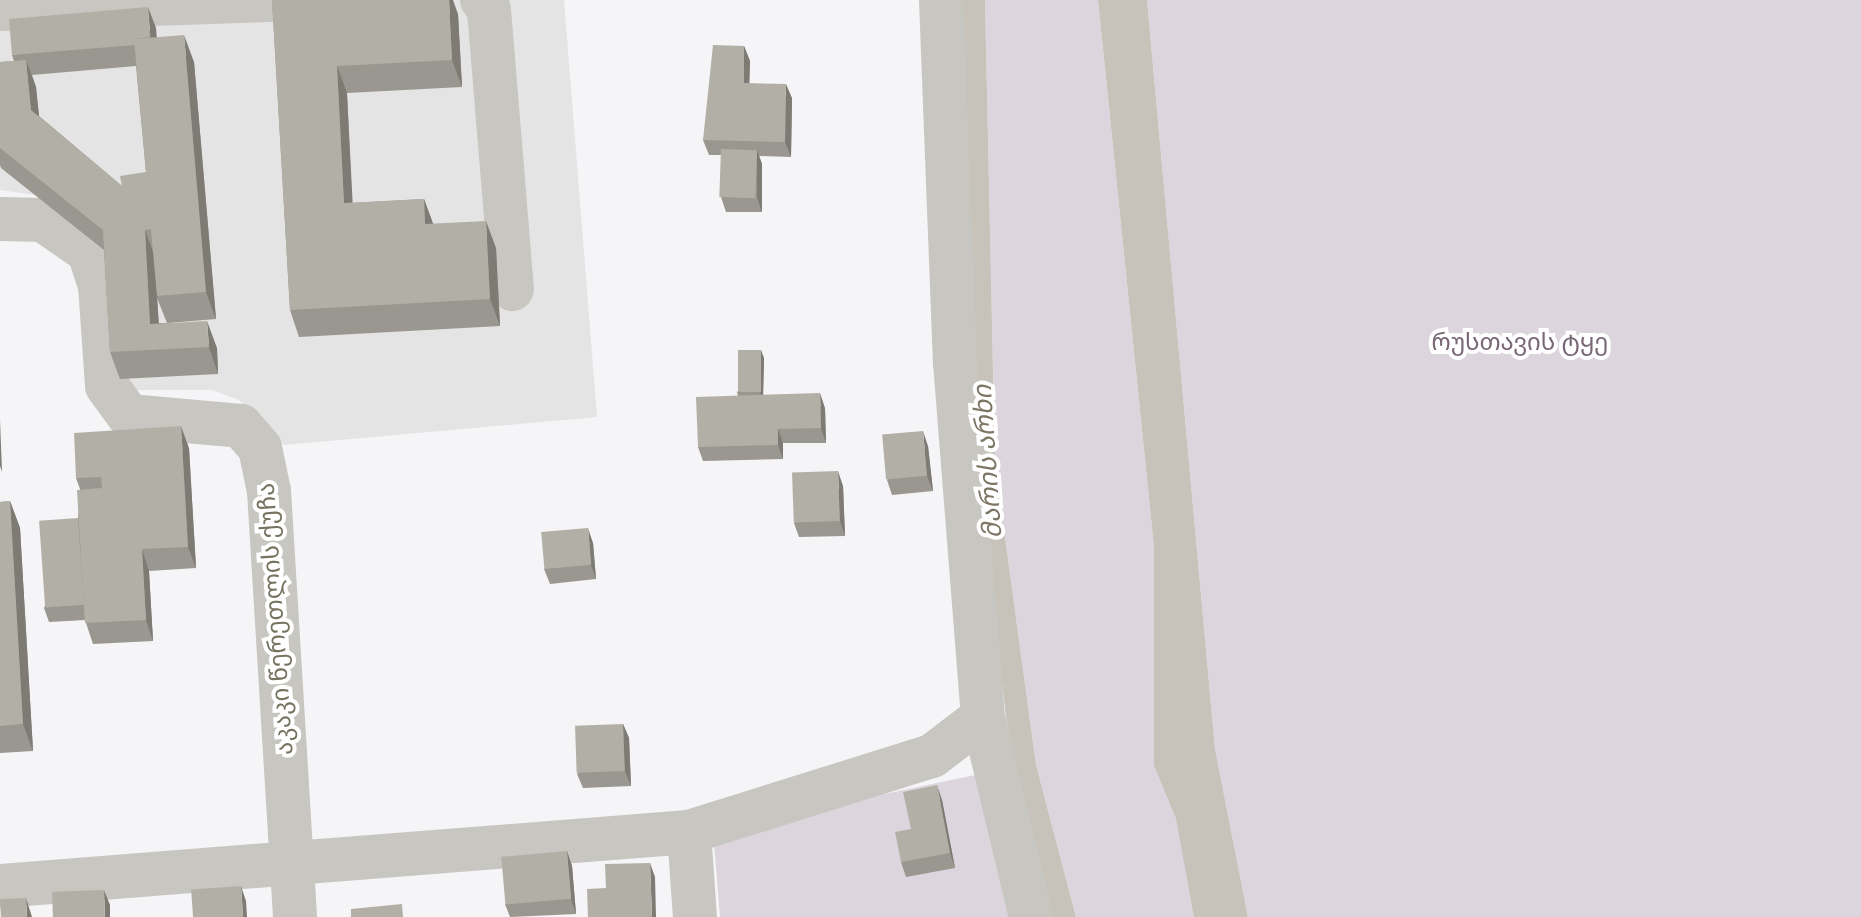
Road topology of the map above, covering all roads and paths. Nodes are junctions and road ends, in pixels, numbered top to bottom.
1 (269, 0) edge
2 (482, 0) edge
3 (941, 0) edge
4 (182, 2) edge
5 (0, 9) edge
6 (0, 219) edge
7 (512, 289) dead end
8 (983, 717) junction
9 (689, 832) junction
10 (292, 863) junction
11 (0, 886) edge
12 (295, 917) edge
13 (695, 917) edge
14 (1031, 917) edge

1 - 4 street
2 - 7 street
3 - 8 street
4 - 5 street
6 - 10 street, აკაკი წერეთლის ქუჩა
8 - 9 street
8 - 14 street
9 - 10 street
9 - 13 street
10 - 11 street
10 - 12 street, აკაკი წერეთლის ქუჩა

